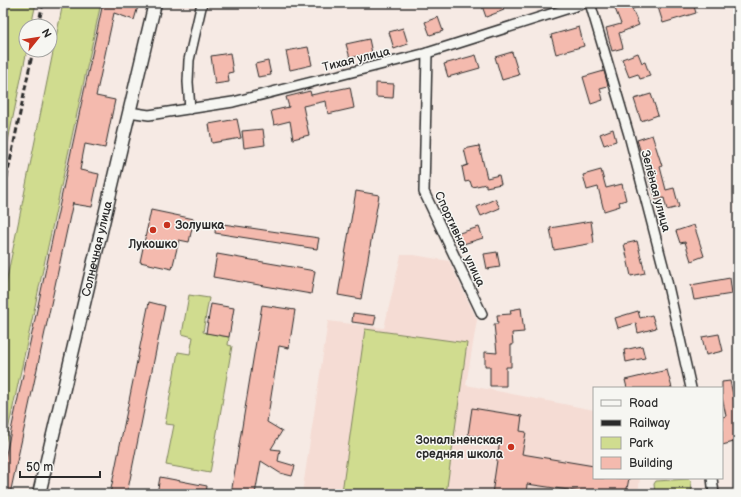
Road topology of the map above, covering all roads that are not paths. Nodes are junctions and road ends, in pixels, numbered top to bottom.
1 (155, 3) edge
2 (202, 3) edge
3 (585, 3) edge
4 (590, 3) edge
5 (427, 53) junction
6 (190, 109) junction
7 (129, 112) junction
8 (482, 314) dead end
9 (691, 387) edge
10 (712, 479) edge
11 (39, 494) edge
12 (714, 494) edge

1 - 7 street, Солнечная улица
2 - 6 street
3 - 5 street, Тихая улица
4 - 9 street, Зелёная улица
5 - 6 street, Тихая улица
5 - 8 street, Спортивная улица
6 - 7 street, Тихая улица
7 - 11 street, Солнечная улица
10 - 12 street

